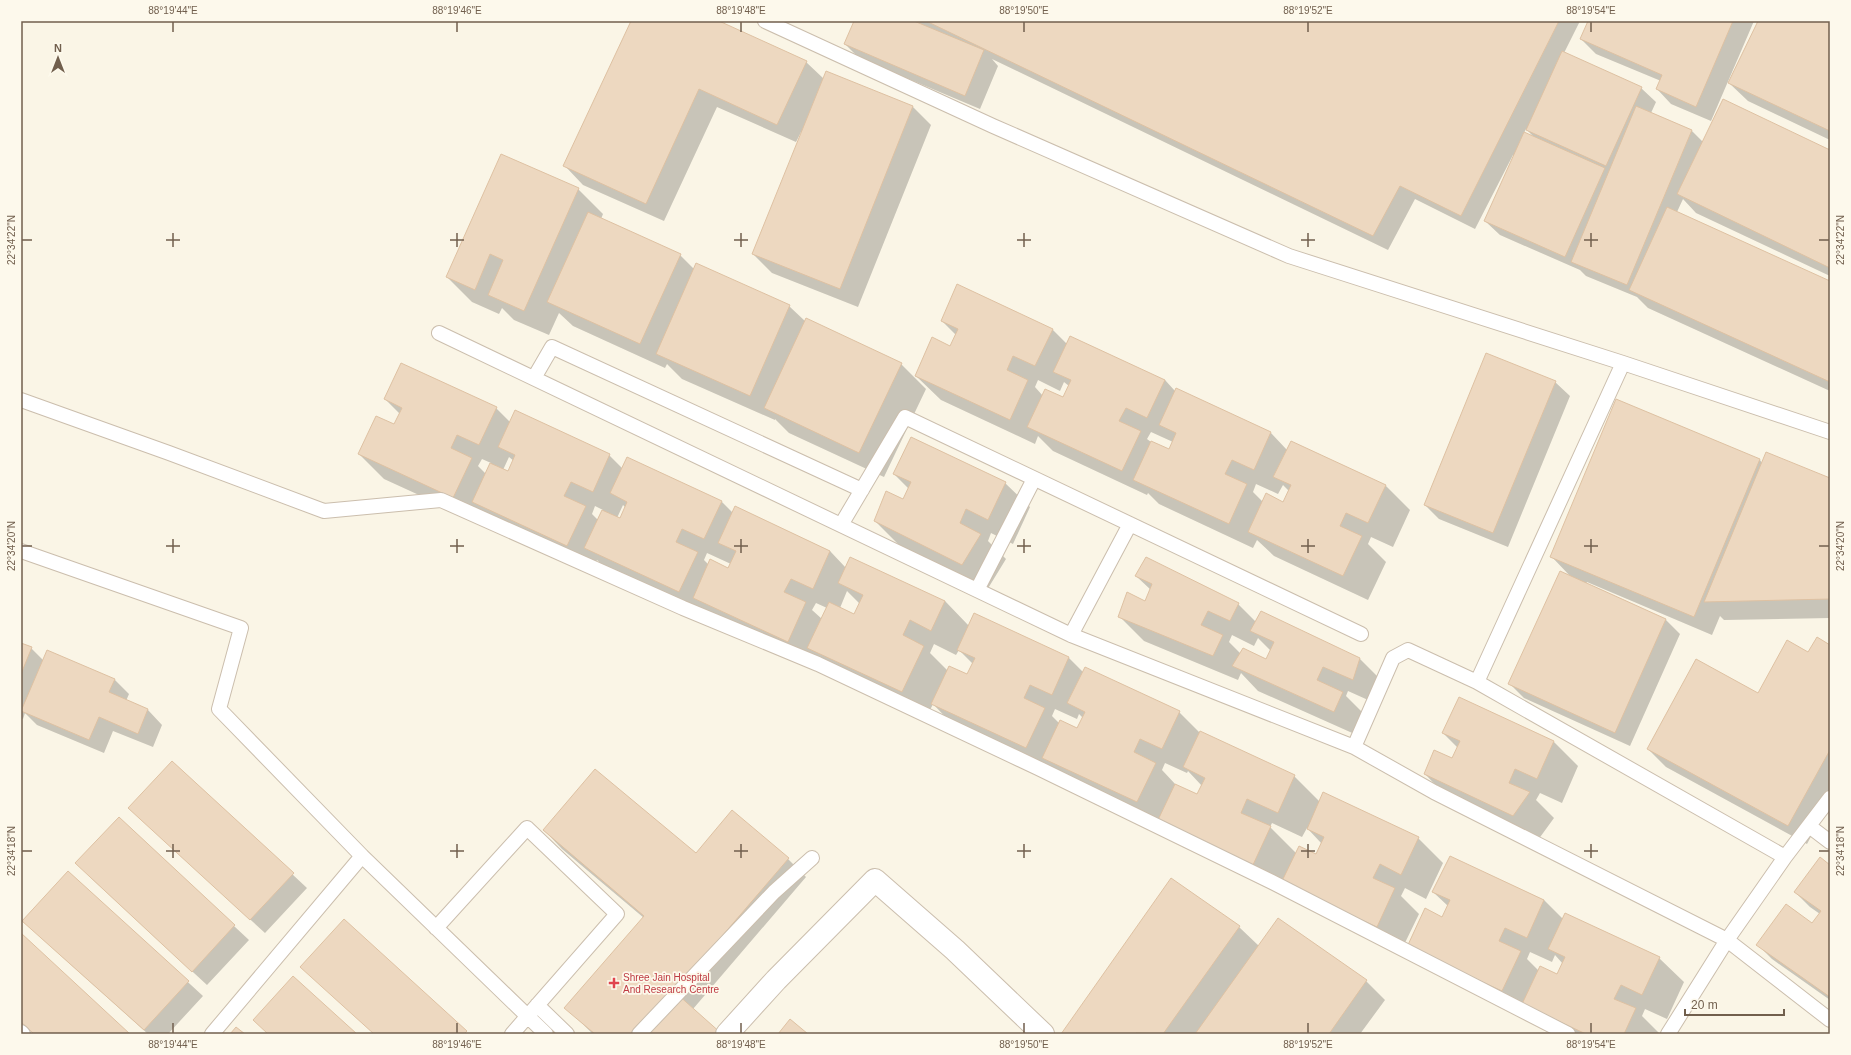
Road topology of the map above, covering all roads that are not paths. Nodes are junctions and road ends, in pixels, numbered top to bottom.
1 (765, 21) edge
2 (439, 333) dead end
3 (1623, 363) junction
4 (534, 378) junction
5 (21, 400) edge
6 (1830, 432) edge
7 (1034, 479) junction
8 (862, 490) junction
9 (1130, 524) junction
10 (841, 525) junction
11 (21, 551) edge
12 (977, 590) junction
13 (1361, 634) dead end
14 (1071, 635) junction
15 (1477, 682) junction
16 (1354, 747) junction
17 (1830, 798) edge
18 (1809, 826) junction
19 (1830, 842) edge
20 (362, 856) junction
21 (1785, 857) junction
22 (812, 858) dead end
23 (436, 928) junction
24 (1727, 940) junction
25 (537, 1005) junction
26 (527, 1016) junction
27 (1830, 1020) edge
28 (212, 1034) edge
29 (512, 1034) edge
30 (546, 1034) edge
31 (567, 1034) edge
32 (639, 1034) edge
33 (727, 1034) edge
34 (1043, 1034) edge
35 (1568, 1034) edge
36 (1668, 1034) edge

1 - 3 lane
2 - 4 lane
3 - 6 lane
3 - 15 lane
4 - 8 lane
4 - 10 lane
5 - 35 lane
7 - 8 lane
7 - 9 lane
7 - 12 lane
8 - 10 lane
9 - 13 lane
9 - 14 lane
10 - 12 lane
11 - 20 lane
12 - 14 lane
14 - 16 lane
15 - 16 lane
15 - 21 lane
16 - 24 lane
17 - 18 lane
18 - 19 lane
18 - 21 lane
20 - 23 lane
20 - 28 lane
21 - 24 lane
22 - 32 lane
23 - 25 lane
23 - 26 lane
24 - 27 lane
24 - 36 lane
25 - 26 lane
25 - 31 lane
26 - 29 lane
26 - 30 lane
33 - 34 street

